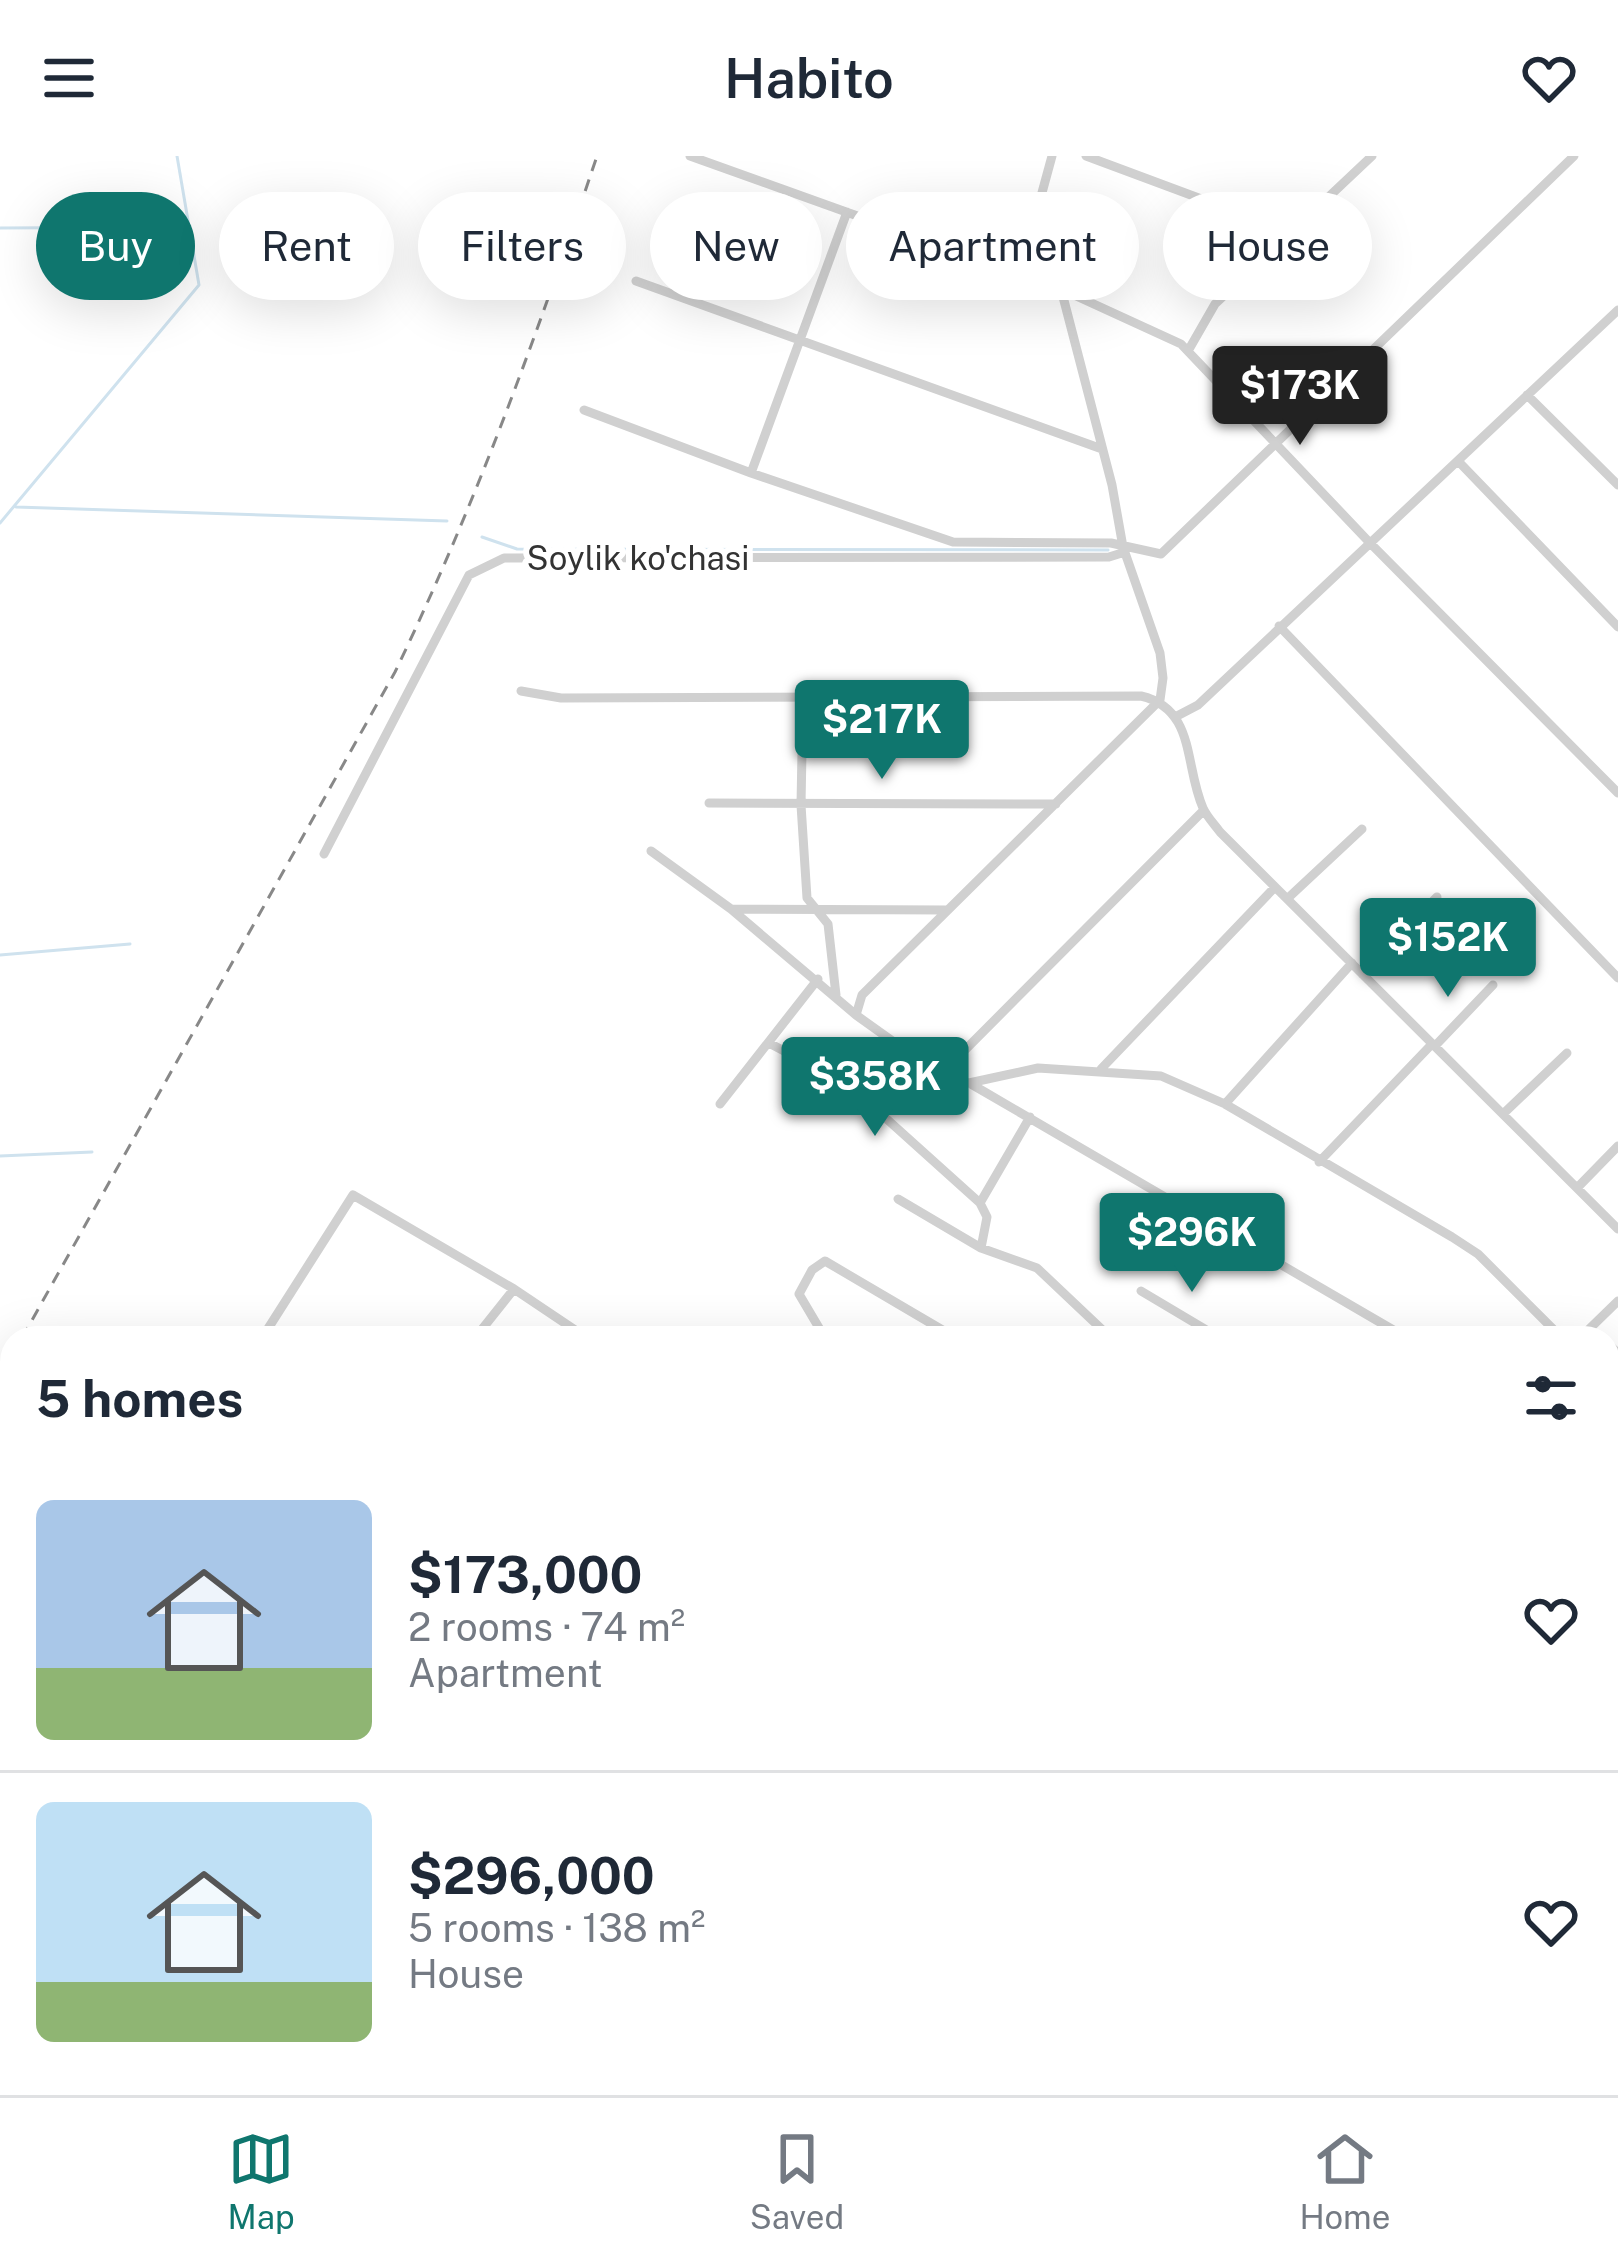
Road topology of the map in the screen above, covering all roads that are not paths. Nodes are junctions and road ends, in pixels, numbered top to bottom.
1 (690, 156) edge
2 (1052, 156) edge
3 (1086, 156) edge
4 (1372, 156) edge
5 (1574, 156) edge
6 (1042, 192) edge
7 (1183, 192) edge
8 (1335, 192) edge
9 (846, 212) edge
10 (846, 215) edge
11 (636, 281) dead end
12 (1064, 300) edge
13 (1085, 300) edge
14 (1219, 300) edge
15 (1618, 310) edge
16 (799, 340) junction
17 (1188, 351) junction
18 (1527, 395) junction
19 (584, 410) dead end
20 (1273, 443) junction
21 (1102, 449) junction
22 (1458, 461) junction
23 (751, 473) junction
24 (1618, 485) edge
25 (953, 542) junction
26 (1370, 543) junction
27 (1124, 550) junction
28 (953, 556) junction
29 (1280, 626) junction
30 (1618, 627) edge
31 (520, 691) dead end
32 (803, 697) junction
33 (1160, 700) junction
34 (1177, 716) junction
35 (1618, 793) edge
36 (709, 803) dead end
37 (1056, 804) junction
38 (801, 805) junction
39 (1204, 810) junction
40 (1362, 830) dead end
41 (651, 851) dead end
42 (324, 854) dead end
43 (1275, 887) junction
44 (1437, 897) dead end
45 (1287, 899) junction
46 (814, 907) junction
47 (731, 909) junction
48 (948, 910) junction
49 (1352, 963) junction
50 (1362, 974) junction
51 (1618, 978) edge
52 (818, 979) junction
53 (1493, 985) dead end
54 (836, 994) junction
55 (856, 1015) junction
56 (769, 1043) junction
57 (1434, 1045) junction
58 (1567, 1053) dead end
59 (1100, 1070) junction
60 (940, 1075) junction
61 (969, 1083) junction
62 (720, 1104) dead end
63 (1225, 1104) junction
64 (1503, 1114) junction
65 (1030, 1117) junction
66 (1618, 1146) edge
67 (1319, 1162) junction
68 (1577, 1188) junction
69 (898, 1199) dead end
70 (980, 1203) junction
71 (1618, 1229) edge
72 (981, 1248) junction
73 (514, 1289) junction
74 (1141, 1291) dead end
75 (1618, 1301) edge
76 (270, 1326) edge
77 (485, 1326) edge
78 (569, 1326) edge
79 (818, 1326) edge
80 (936, 1326) edge
81 (1098, 1326) edge
82 (1200, 1326) edge
83 (1387, 1326) edge
84 (1550, 1326) edge
85 (1593, 1326) edge

1 - 9 street
2 - 6 street
3 - 7 street
4 - 8 street
5 - 20 street
10 - 16 street
11 - 16 street
12 - 21 street
13 - 17 street
14 - 17 street
15 - 18 street
16 - 21 street
16 - 23 street
17 - 20 street
18 - 22 street
18 - 24 street
19 - 23 street
20 - 26 street
20 - 27 street
21 - 27 street
22 - 26 street
22 - 30 street
23 - 25 street
25 - 27 street
25 - 28 street
26 - 29 street
26 - 35 street
27 - 28 street, Soylik ko'chasi
27 - 33 street
28 - 42 street, Soylik ko'chasi
29 - 34 street
29 - 51 street
31 - 32 street
32 - 33 street
32 - 38 street
33 - 34 street
33 - 37 street
34 - 39 street
36 - 38 street
37 - 38 street
37 - 48 street
38 - 46 street
39 - 43 street
39 - 60 street
40 - 45 street
41 - 47 street
43 - 45 street
43 - 59 street
44 - 50 street
45 - 49 street
46 - 47 street
46 - 48 street
46 - 54 street
47 - 52 street
48 - 55 street
49 - 50 street
49 - 63 street
50 - 57 street
52 - 54 street
52 - 56 street
53 - 57 street
54 - 55 street
55 - 60 street
56 - 62 street
56 - 70 street
57 - 64 street
57 - 67 street
58 - 64 street
59 - 61 street
59 - 63 street
60 - 61 street
61 - 65 street
63 - 67 street
64 - 68 street
65 - 70 street
65 - 83 street
66 - 68 street
67 - 84 street
68 - 71 street
69 - 72 street
70 - 72 street
72 - 81 street
73 - 76 street
73 - 77 street
73 - 78 street
74 - 82 street
75 - 85 street
79 - 80 street

